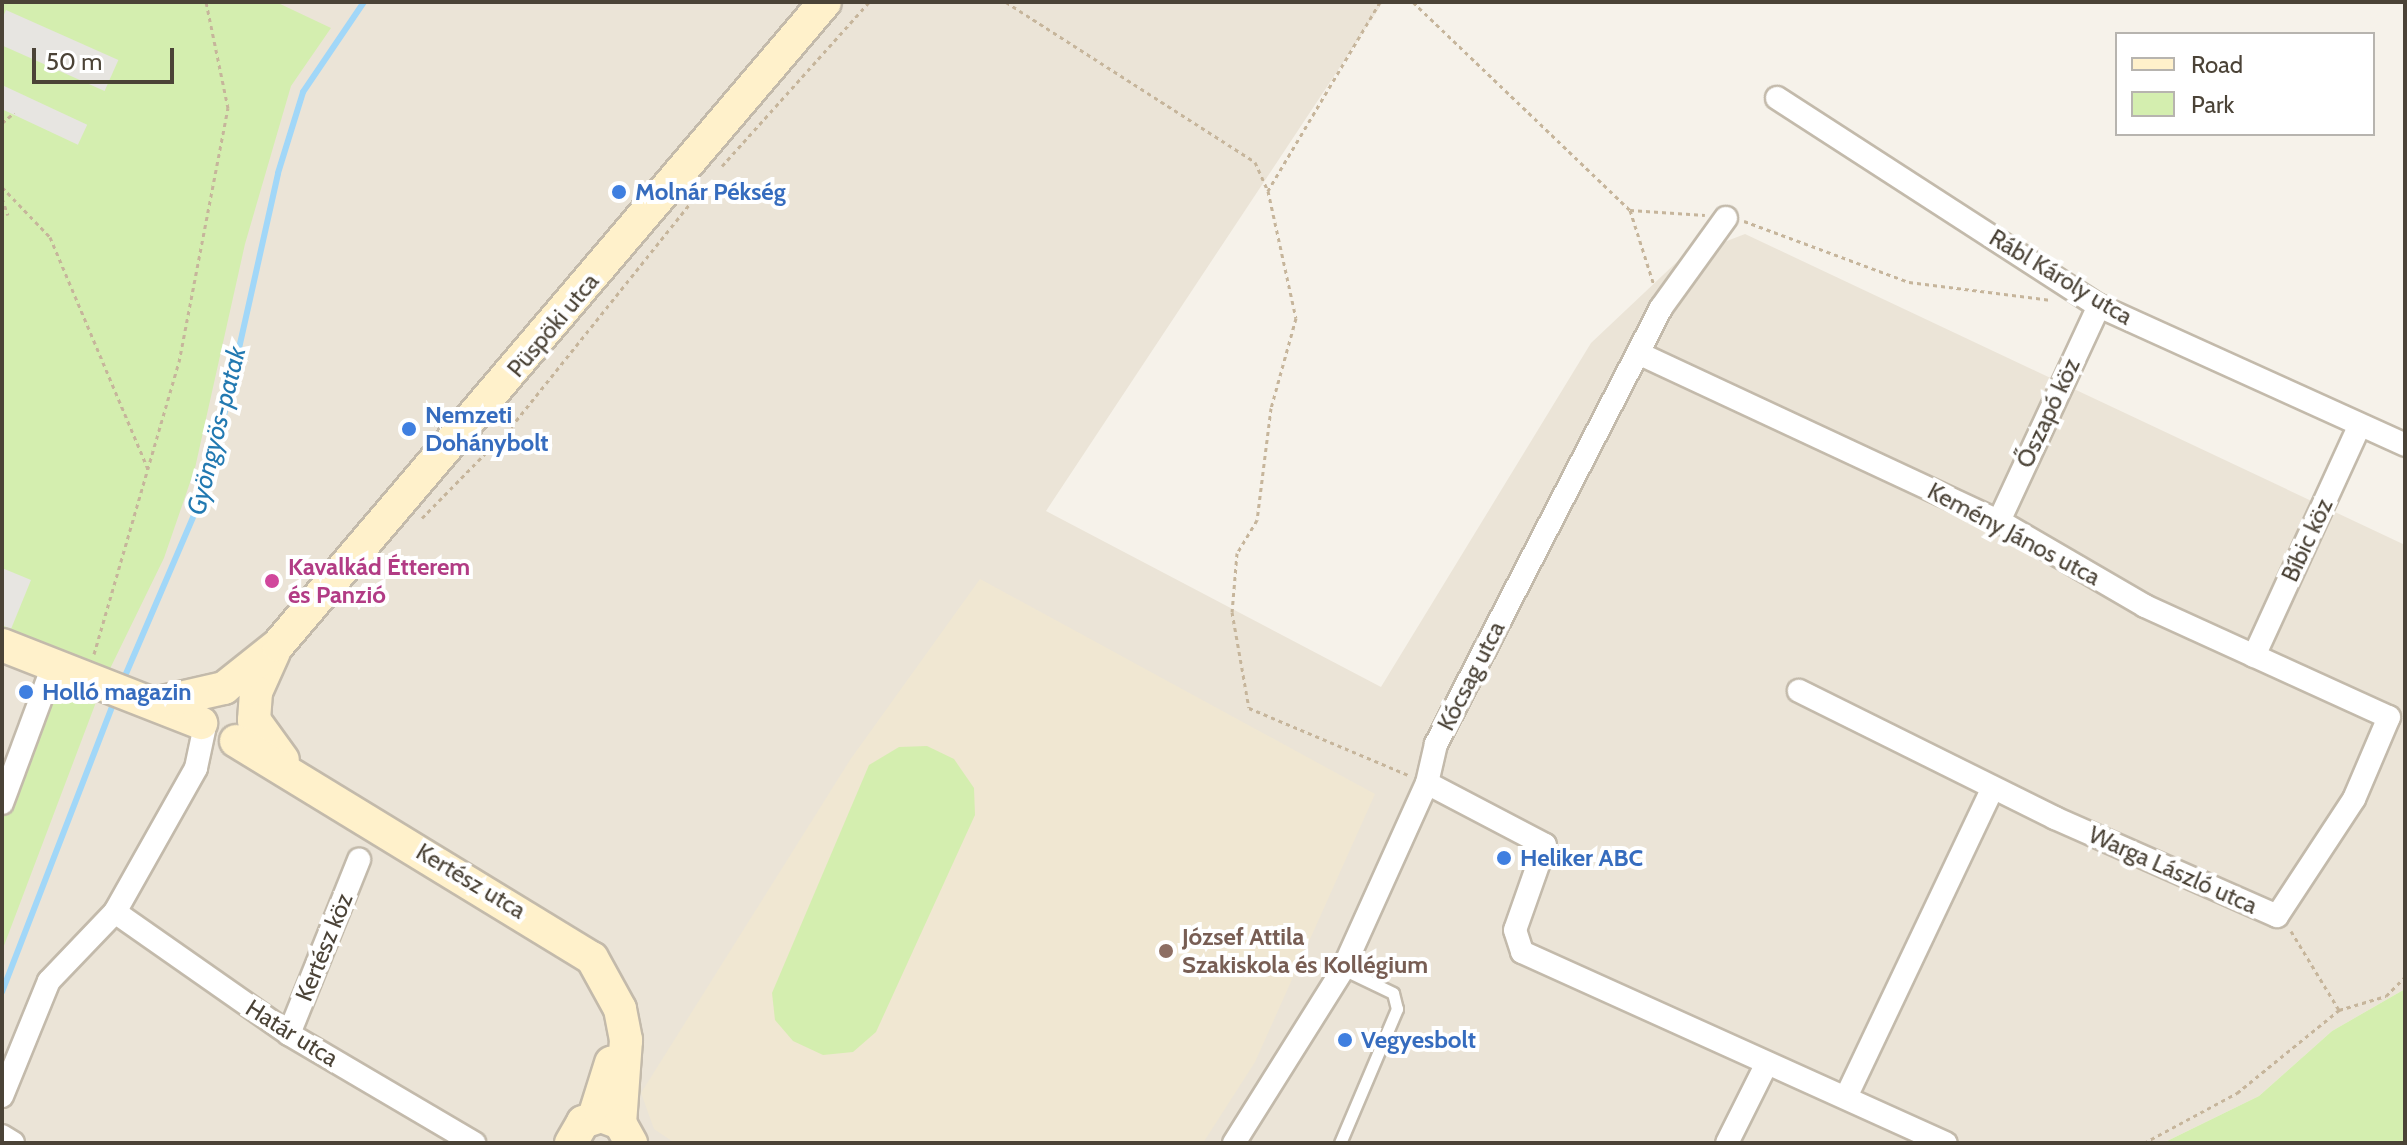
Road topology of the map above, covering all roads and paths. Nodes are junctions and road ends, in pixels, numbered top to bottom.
1 (206, 2) edge
2 (825, 2) edge
3 (869, 2) edge
4 (1006, 2) edge
5 (1380, 2) edge
6 (1413, 2) edge
7 (1777, 98) dead end
8 (14, 113) dead end
9 (2, 123) edge
10 (719, 169) dead end
11 (709, 180) dead end
12 (2, 187) edge
13 (1268, 191) junction
14 (2, 198) edge
15 (1630, 210) junction
16 (8, 215) dead end
17 (1726, 218) junction
18 (2055, 300) dead end
19 (2099, 306) junction
20 (1661, 308) junction
21 (1638, 353) junction
22 (2360, 425) junction
23 (2405, 445) edge
24 (148, 469) junction
25 (1999, 521) junction
26 (413, 525) dead end
27 (2, 645) edge
28 (2254, 656) junction
29 (54, 663) junction
30 (96, 678) junction
31 (1799, 691) dead end
32 (2389, 717) joint
33 (226, 718) junction
34 (1427, 783) junction
35 (1993, 788) junction
36 (2, 803) edge
37 (359, 860) dead end
38 (115, 912) junction
39 (2277, 916) junction
40 (1343, 969) junction
41 (2405, 977) edge
42 (2339, 1010) junction
43 (289, 1034) junction
44 (1767, 1063) junction
45 (2, 1096) edge
46 (1846, 1097) junction
47 (591, 1134) edge
48 (2, 1136) edge
49 (13, 1143) edge
50 (474, 1143) edge
51 (1234, 1143) edge
52 (1340, 1143) edge
53 (1727, 1143) edge
54 (1946, 1143) edge
55 (2144, 1143) edge

1 - 24 path
2 - 33 street, Püspöki utca
3 - 10 path
4 - 13 path
5 - 13 path
6 - 15 path
7 - 19 street, Rábl Károly utca
8 - 9 path
11 - 26 path
12 - 24 path
13 - 34 path
14 - 16 path
15 - 17 path
15 - 20 path
17 - 18 path
17 - 20 street, Kócsag utca
19 - 22 street, Rábl Károly utca
19 - 25 street, Őszapó köz
20 - 21 street, Kócsag utca
21 - 25 street, Kemény János utca
21 - 34 street, Kócsag utca
22 - 23 street, Rábl Károly utca
22 - 28 street, Bíbic köz
24 - 30 path
25 - 28 street, Kemény János utca
27 - 29 street
28 - 32 street, Kemény János utca
29 - 30 street
29 - 36 street
30 - 33 street
31 - 35 street, Warga László utca
32 - 39 street, Warga László utca
33 - 38 street
33 - 47 street, Kertész utca
34 - 40 street, Kócsag utca
34 - 44 street
35 - 39 street, Warga László utca
35 - 46 street
37 - 43 street, Kertész köz
38 - 43 street, Határ utca
38 - 45 street
39 - 42 path
40 - 51 street, Kócsag utca
40 - 52 lane
41 - 42 path
42 - 55 path
43 - 50 street, Határ utca
44 - 46 street
44 - 53 street
46 - 54 street
48 - 49 street

